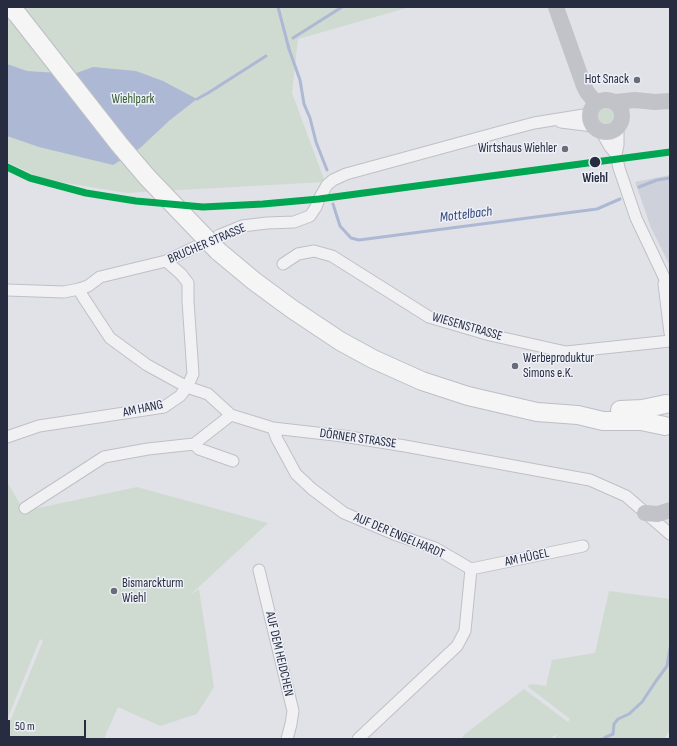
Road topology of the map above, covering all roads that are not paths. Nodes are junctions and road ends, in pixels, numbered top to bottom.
1 (10, 7) edge
2 (556, 7) edge
3 (615, 102) junction
4 (663, 102) edge
5 (595, 118) junction
6 (620, 122) junction
7 (616, 154) junction
8 (166, 262) junction
9 (283, 264) dead end
10 (663, 275) junction
11 (79, 289) junction
12 (7, 290) edge
13 (670, 292) edge
14 (670, 333) edge
15 (670, 341) edge
16 (187, 387) junction
17 (668, 402) edge
18 (232, 415) junction
19 (578, 415) junction
20 (273, 428) junction
21 (668, 429) edge
22 (7, 437) edge
23 (194, 444) junction
24 (234, 461) dead end
25 (25, 508) dead end
26 (670, 510) edge
27 (645, 513) junction
28 (670, 534) edge
29 (583, 546) dead end
30 (259, 570) dead end
31 (470, 570) junction
32 (286, 739) edge
33 (358, 739) edge

1 - 19 main road, bridge
2 - 5 street
3 - 4 street
3 - 5 street
3 - 6 street
4 - 6 street
5 - 6 street
5 - 7 street
5 - 8 street, BRUCHER STRASSE
6 - 7 street
7 - 10 street
8 - 11 street, BRUCHER STRASSE
8 - 16 street, AM HANG
9 - 15 street, WIESENSTRASSE
10 - 13 street
10 - 14 street
11 - 12 street, BRUCHER STRASSE
11 - 16 street, DÖRNER STRASSE
16 - 18 street, DÖRNER STRASSE
16 - 22 street, AM HANG
17 - 19 main road
17 - 21 main road
18 - 20 street, DÖRNER STRASSE
18 - 23 street
19 - 21 main road
20 - 27 street, DÖRNER STRASSE
20 - 31 street, AUF DER ENGELHARDT
23 - 24 street
23 - 25 street
26 - 27 street
27 - 28 street, DÖRNER STRASSE
29 - 31 street, AM HÜGEL
30 - 32 street, AUF DEM HEIDCHEN
31 - 33 street

